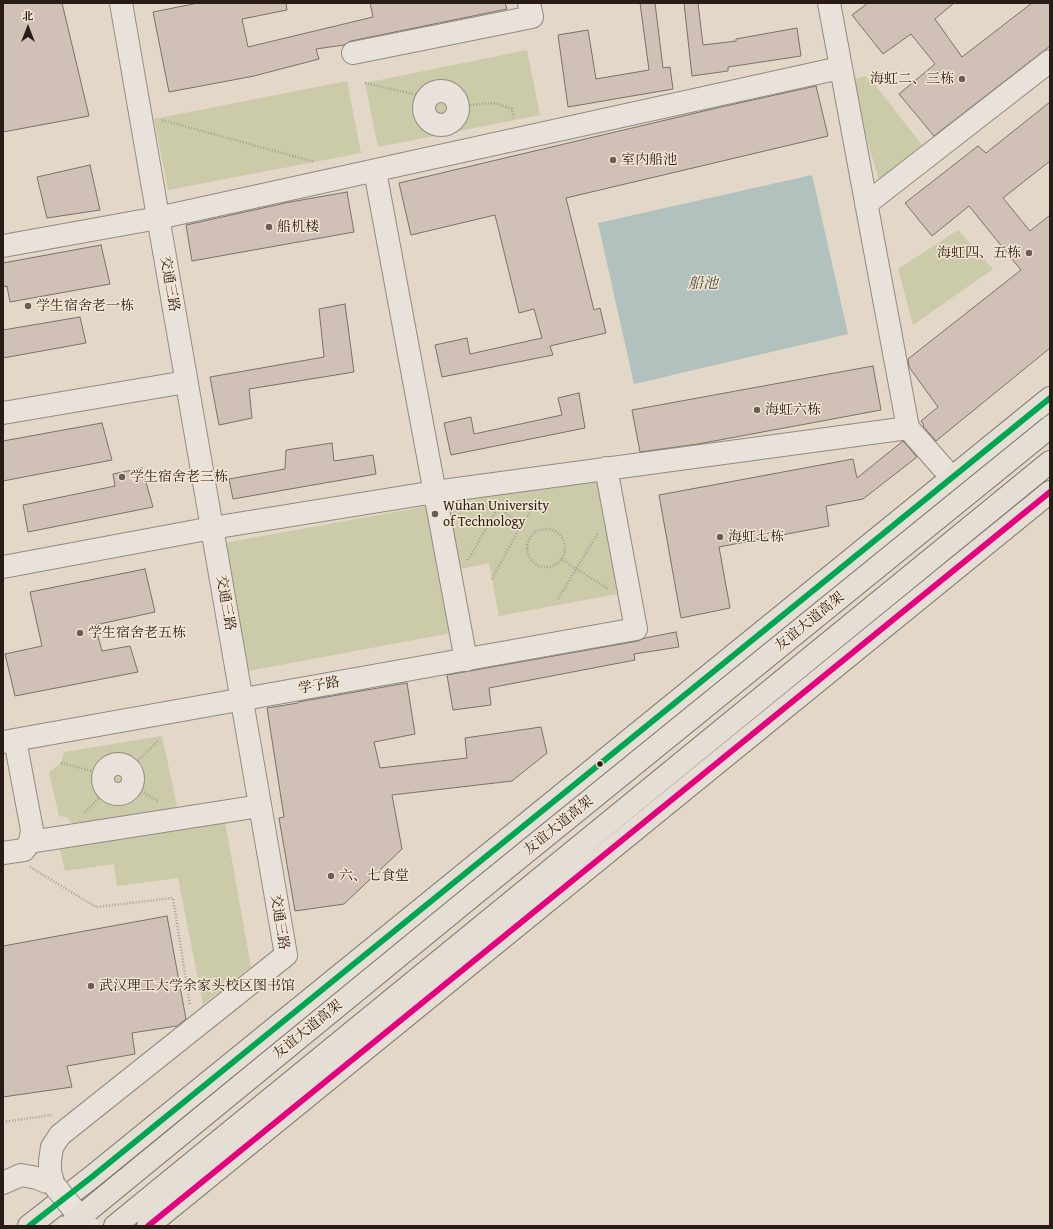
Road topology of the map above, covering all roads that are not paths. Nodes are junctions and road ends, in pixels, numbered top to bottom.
1 (121, 3) edge
2 (529, 3) edge
3 (829, 3) edge
4 (353, 53) dead end
5 (1050, 61) edge
6 (840, 68) junction
7 (427, 97) joint
8 (375, 171) junction
9 (866, 204) junction
10 (158, 218) junction
11 (3, 246) edge
12 (186, 382) junction
13 (1050, 398) edge
14 (3, 413) edge
15 (1050, 427) edge
16 (908, 428) junction
17 (1050, 462) edge
18 (606, 468) junction
19 (952, 478) junction
20 (435, 492) junction
21 (1050, 492) edge
22 (212, 528) junction
23 (3, 568) edge
24 (466, 660) junction
25 (242, 699) junction
26 (9, 741) edge
27 (103, 774) road end
28 (130, 777) road end
29 (260, 806) junction
30 (30, 842) junction
31 (5, 853) edge
32 (3, 1183) edge
33 (54, 1185) junction
34 (29, 1226) edge
35 (69, 1226) edge
36 (87, 1226) edge
37 (115, 1226) edge
38 (148, 1226) edge

1 - 10 street, 交通三路
2 - 4 street
3 - 6 street
5 - 9 street
6 - 8 street
6 - 9 street
7 - 7 street
8 - 10 street
8 - 20 street
9 - 16 street
10 - 11 street
10 - 12 street, 交通三路
12 - 14 street
12 - 22 street, 交通三路
13 - 19 main road
15 - 35 main road, 友谊大道高架, bridge
16 - 18 street
16 - 19 street
17 - 37 main road, 友谊大道高架
18 - 20 street
18 - 24 street, 学子路
19 - 34 main road
20 - 22 street
20 - 24 street
21 - 38 main road
22 - 23 street
22 - 25 street, 交通三路
24 - 25 street, 学子路
25 - 26 street, 学子路
25 - 29 street, 交通三路
26 - 30 street
27 - 28 street
29 - 30 street
29 - 33 street, 交通三路
30 - 31 street
32 - 33 street
33 - 36 street, bridge

